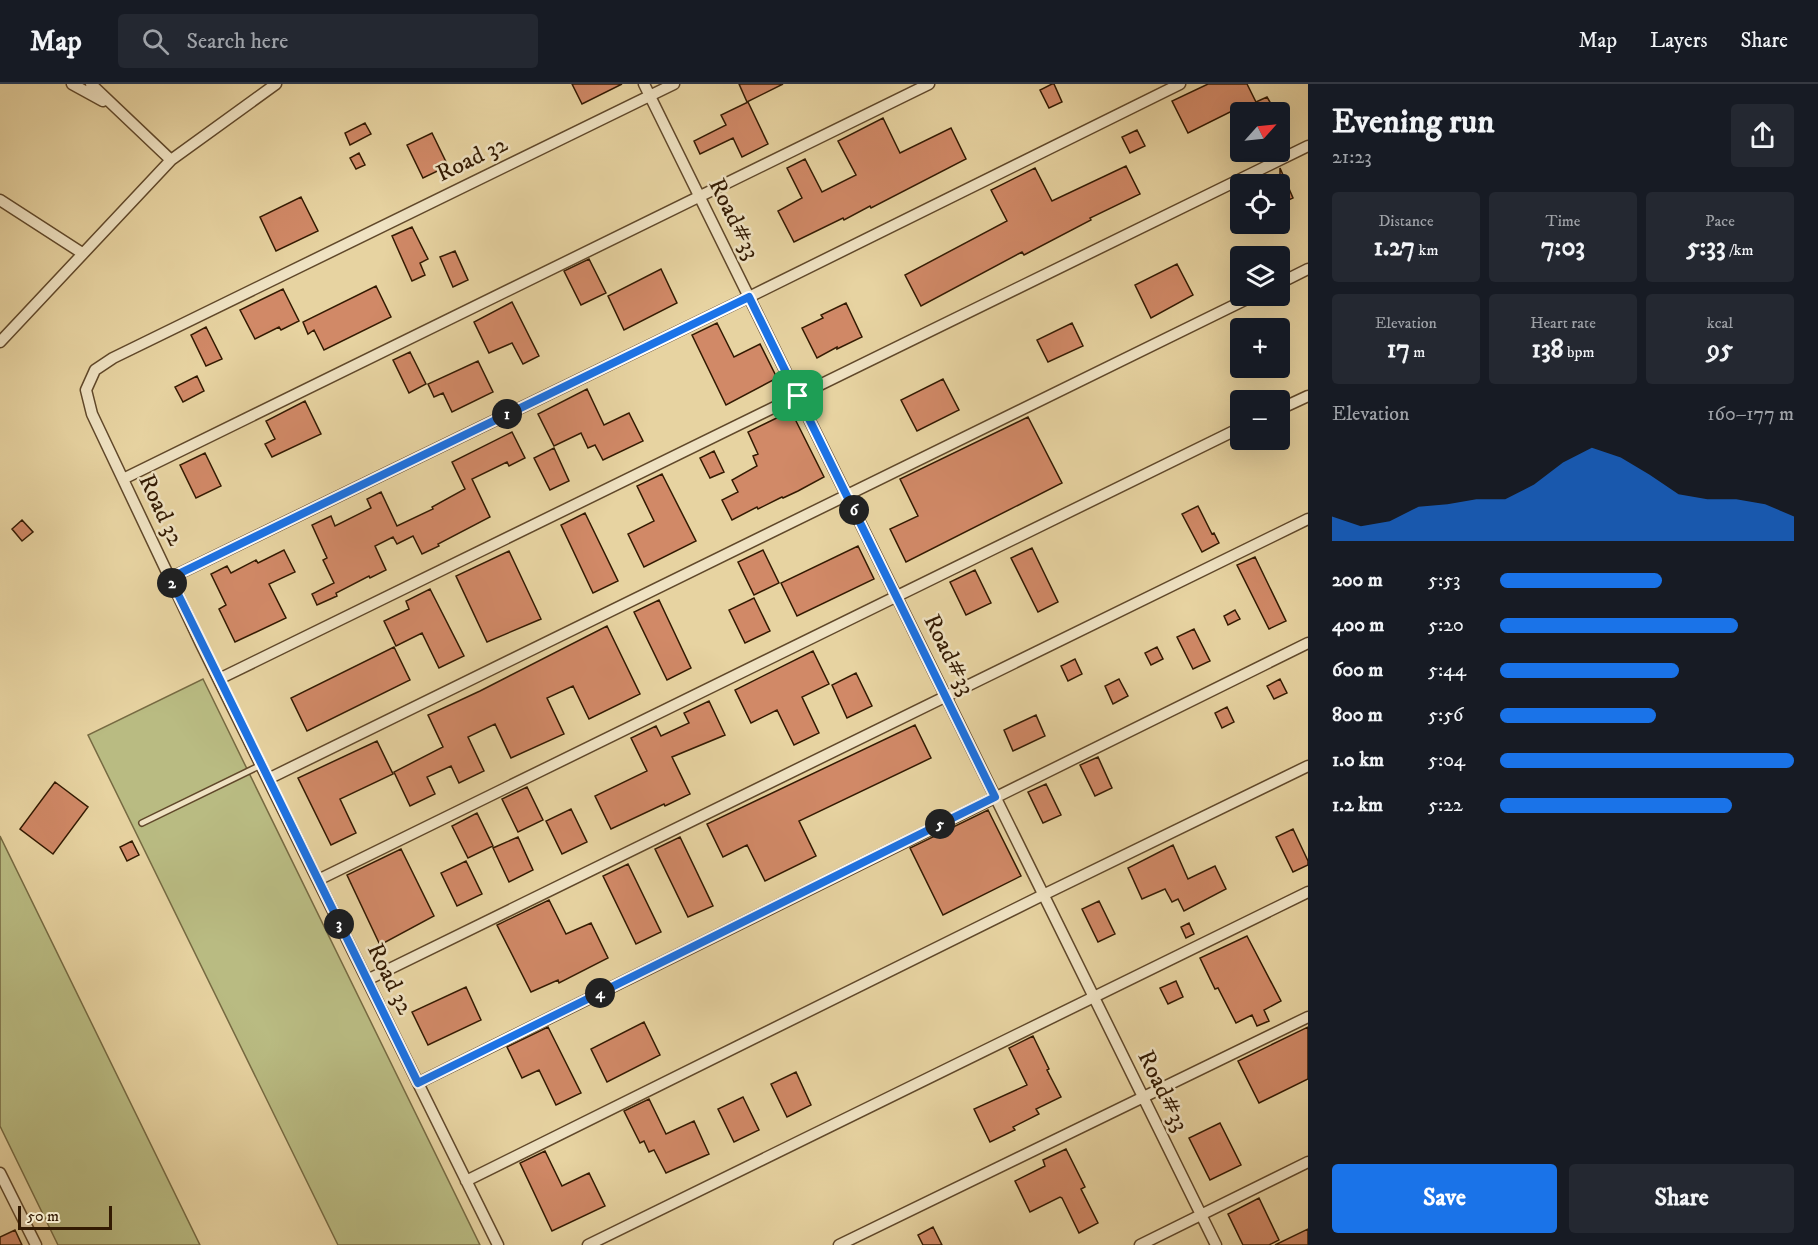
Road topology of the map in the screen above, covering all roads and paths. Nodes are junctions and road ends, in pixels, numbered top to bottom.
1 (72, 84) edge
2 (91, 84) edge
3 (276, 84) edge
4 (644, 84) edge
5 (674, 84) edge
6 (928, 84) edge
7 (1180, 84) edge
8 (650, 96) junction
9 (114, 108) junction
10 (1308, 146) edge
11 (171, 160) junction
12 (699, 196) junction
13 (0, 200) edge
14 (82, 253) junction
15 (1308, 269) edge
16 (1290, 278) edge
17 (749, 297) junction
18 (1233, 306) edge
19 (0, 342) edge
20 (798, 396) junction
21 (1308, 396) edge
22 (1290, 404) edge
23 (1230, 433) edge
24 (123, 479) junction
25 (846, 495) junction
26 (1308, 519) edge
27 (170, 578) junction
28 (896, 596) junction
29 (1308, 643) edge
30 (219, 680) junction
31 (945, 696) junction
32 (261, 765) junction
33 (1308, 766) edge
34 (268, 779) junction
35 (995, 797) junction
36 (142, 823) dead end
37 (318, 880) junction
38 (1308, 892) edge
39 (1043, 895) junction
40 (367, 980) junction
41 (1093, 996) junction
42 (1308, 1017) edge
43 (418, 1083) junction
44 (1143, 1098) junction
45 (1308, 1162) edge
46 (1, 1178) edge
47 (466, 1181) junction
48 (1201, 1215) junction
49 (36, 1245) edge
50 (498, 1245) edge
51 (588, 1245) edge
52 (839, 1245) edge
53 (1140, 1245) edge
54 (1216, 1245) edge

1 - 9 street
2 - 9 street
3 - 11 street
4 - 8 street, Road#33
5 - 8 street, Road 32
6 - 12 street
7 - 17 street
8 - 12 street, Road#33
8 - 24 street, Road 32
9 - 11 street
10 - 20 street
11 - 14 street
12 - 17 street, Road#33
12 - 24 street
13 - 14 street
14 - 19 street
15 - 16 street
17 - 20 street, Road#33
17 - 27 street
18 - 25 street
20 - 25 street, Road#33
20 - 30 street
21 - 22 street
23 - 28 street
24 - 27 street, Road 32
25 - 28 street, Road#33
25 - 34 street
26 - 31 street
27 - 30 street, Road 32
28 - 31 street, Road#33
28 - 37 street
29 - 35 street
30 - 32 street, Road 32
31 - 35 street, Road#33
31 - 40 street
32 - 34 street, Road 32
32 - 36 lane
33 - 39 street
34 - 37 street, Road 32
35 - 39 street, Road#33
35 - 43 street
37 - 40 street, Road 32
38 - 41 street
39 - 41 street, Road#33
39 - 47 street
40 - 43 street, Road 32
41 - 44 street, Road#33
41 - 51 street
42 - 44 street
43 - 47 street, Road 32
44 - 48 street, Road#33
44 - 52 street
45 - 48 street
46 - 49 street
47 - 50 street, Road 32
48 - 53 street
48 - 54 street, Road#33

